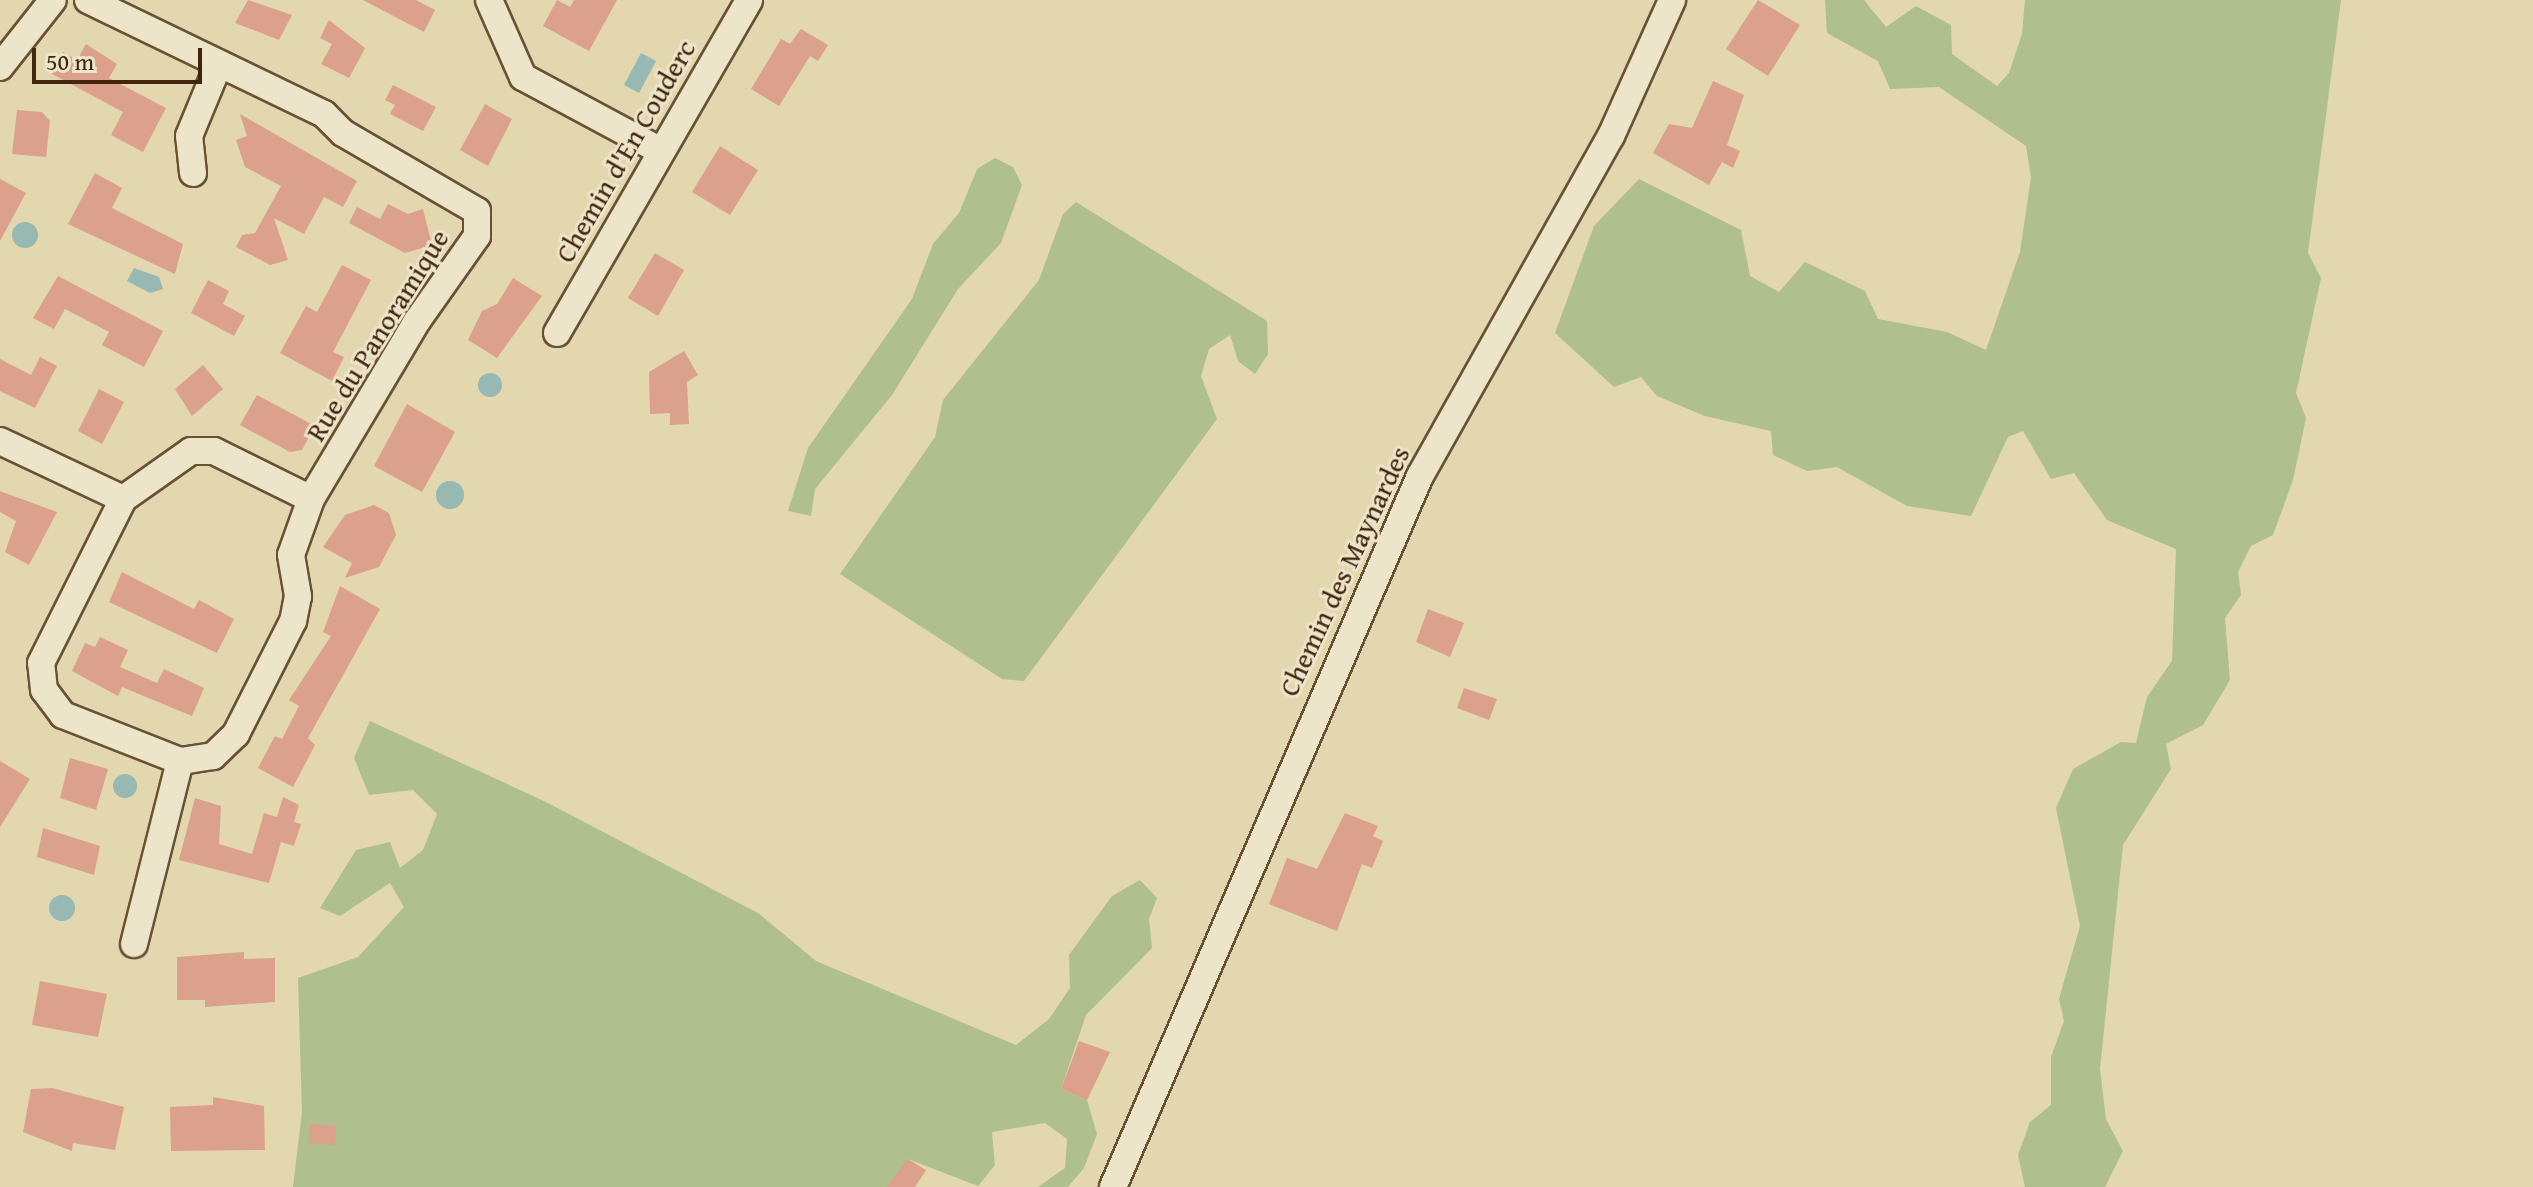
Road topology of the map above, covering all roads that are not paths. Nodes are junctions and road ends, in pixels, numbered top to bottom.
1 (53, 0) edge
2 (88, 0) edge
3 (489, 0) edge
4 (749, 0) edge
5 (1672, 0) edge
6 (218, 66) junction
7 (0, 67) edge
8 (661, 151) junction
9 (193, 173) dead end
10 (557, 333) dead end
11 (0, 441) edge
12 (123, 499) junction
13 (311, 499) junction
14 (180, 761) junction
15 (134, 944) dead end
16 (1113, 1187) edge

1 - 7 street
2 - 6 street, Rue du Panoramique
3 - 8 street
4 - 8 street, Chemin d'En Couderc
5 - 16 street, Chemin des Maynardes
6 - 9 street
6 - 13 street, Rue du Panoramique
8 - 10 street, Chemin d'En Couderc
11 - 12 street
12 - 13 street
12 - 14 street
13 - 14 street, Rue du Panoramique
14 - 15 street

